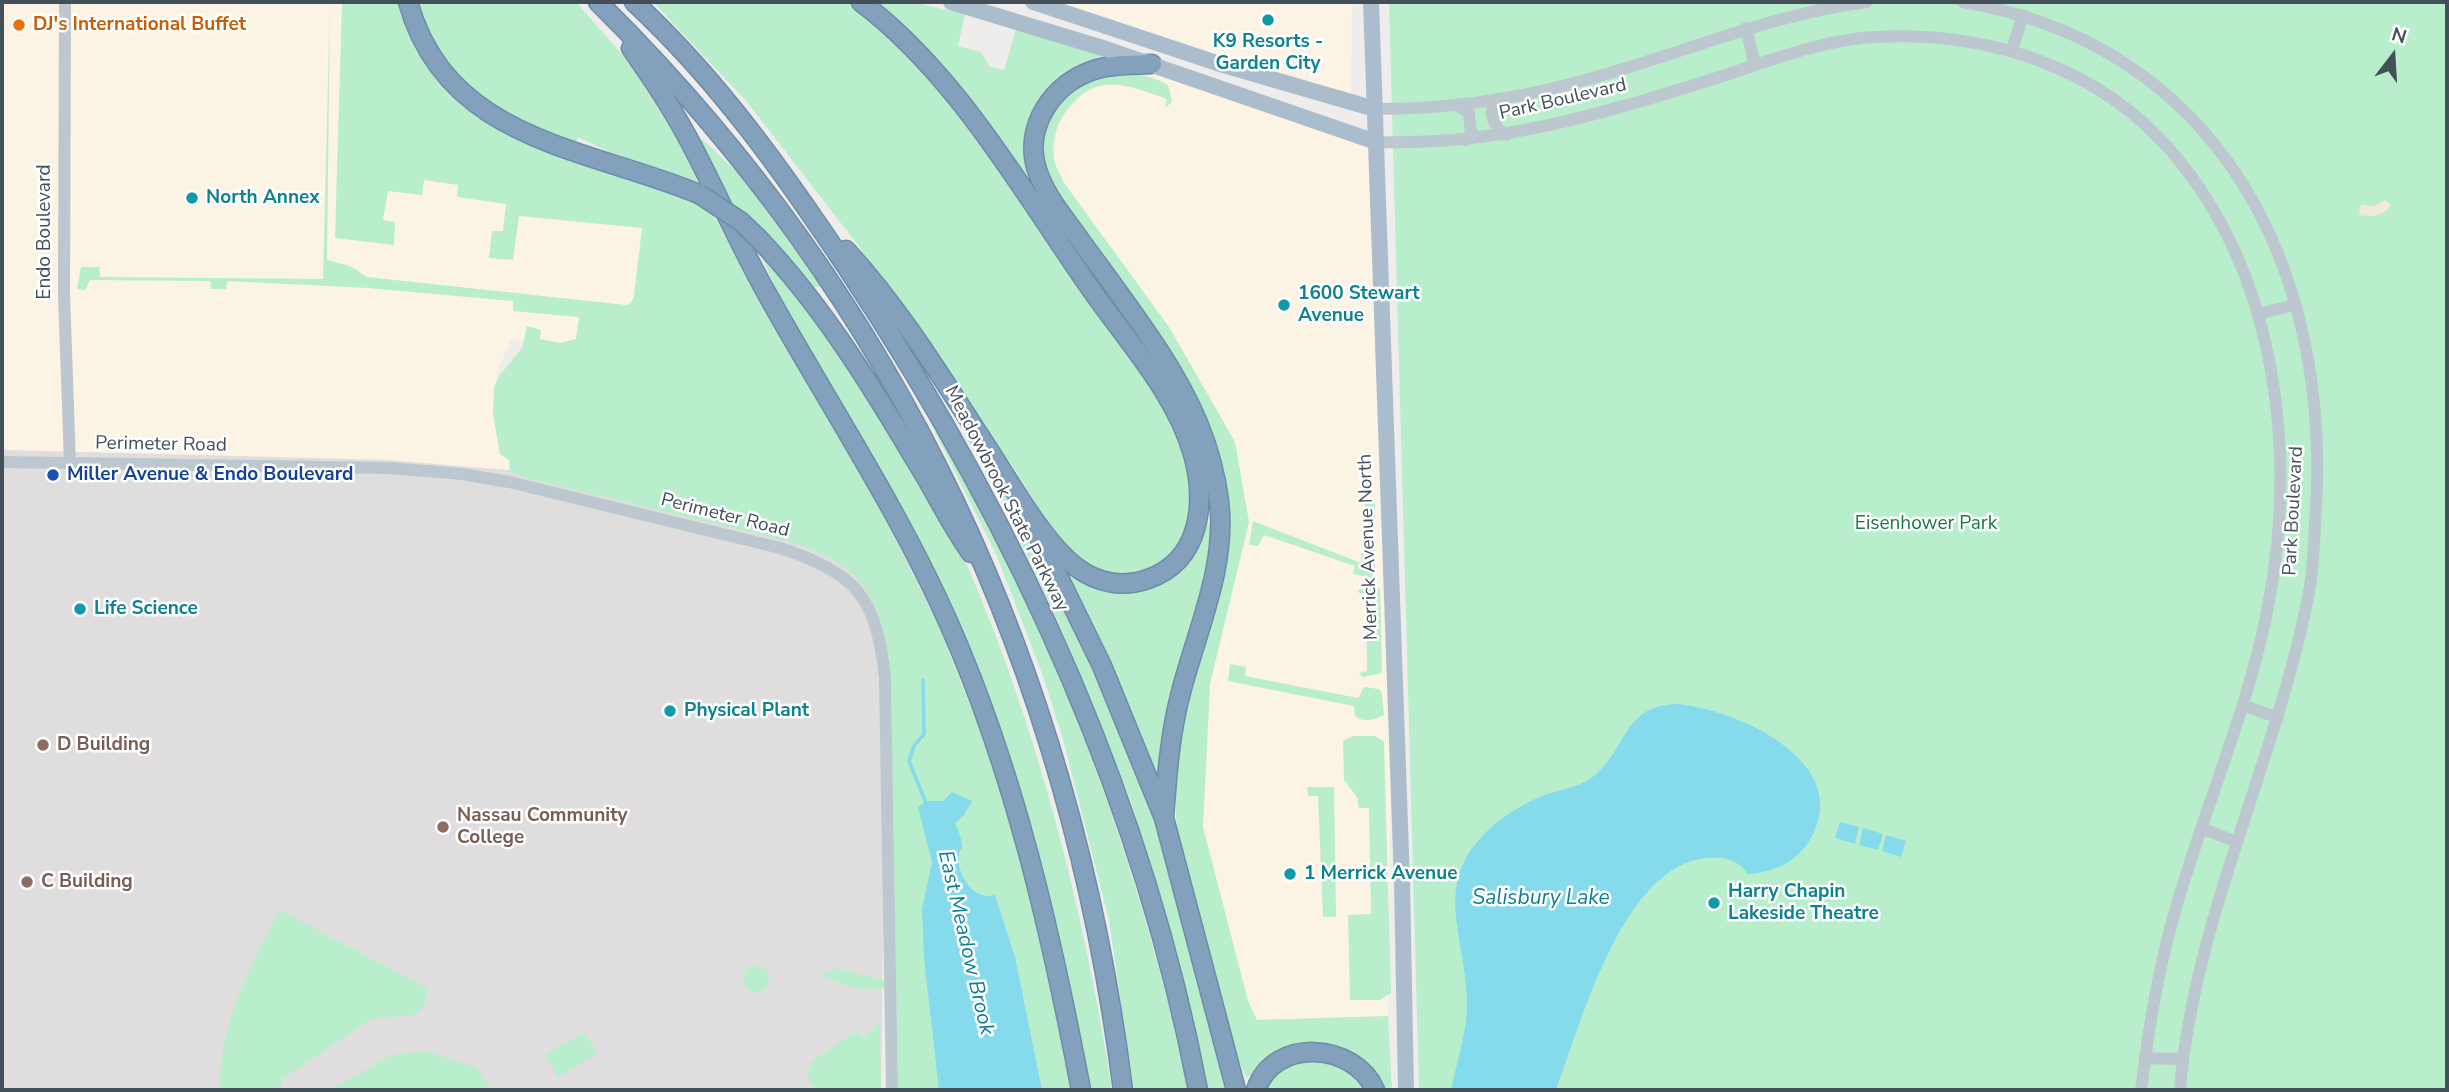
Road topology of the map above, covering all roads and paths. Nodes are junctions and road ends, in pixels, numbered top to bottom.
1 (65, 2) edge
2 (408, 2) edge
3 (634, 2) edge
4 (861, 2) edge
5 (951, 2) edge
6 (1371, 2) edge
7 (1867, 2) edge
8 (1963, 2) edge
9 (1039, 4) edge
10 (602, 6) edge
11 (2023, 15) junction
12 (1019, 20) junction
13 (1095, 21) junction
14 (1746, 28) junction
15 (1106, 49) junction
16 (2012, 50) junction
17 (1152, 64) junction
18 (1755, 65) junction
19 (1497, 99) junction
20 (1457, 106) junction
21 (1375, 109) junction
22 (1506, 135) junction
23 (1466, 140) junction
24 (1376, 142) junction
25 (806, 206) junction
26 (2294, 304) junction
27 (2258, 314) junction
28 (2, 462) edge
29 (70, 463) junction
30 (1024, 506) junction
31 (993, 584) junction
32 (2243, 705) junction
33 (2278, 718) junction
34 (1164, 818) junction
35 (2201, 828) junction
36 (2237, 842) junction
37 (2145, 1058) junction
38 (2183, 1059) junction
39 (892, 1090) edge
40 (1081, 1090) edge
41 (1124, 1090) edge
42 (1198, 1090) edge
43 (1236, 1090) edge
44 (1256, 1090) edge
45 (1376, 1090) edge
46 (1406, 1090) edge
47 (2141, 1090) edge
48 (2180, 1090) edge

1 - 29 street, Endo Boulevard
2 - 31 highway, bridge
3 - 25 highway, Meadowbrook State Parkway
4 - 30 highway
5 - 12 main road
6 - 21 main road, Merrick Avenue North
7 - 14 street, Park Boulevard
8 - 11 street, Park Boulevard
9 - 12 main road
9 - 13 main road
10 - 31 highway
10 - 40 highway
11 - 16 street
11 - 26 street, Park Boulevard
12 - 15 main road
13 - 15 main road
13 - 21 main road
14 - 18 street
14 - 19 street, Park Boulevard
15 - 17 main road
16 - 18 street, Park Boulevard
16 - 27 street, Park Boulevard
17 - 24 main road
17 - 34 highway
18 - 22 street, Park Boulevard
19 - 20 street, Park Boulevard
19 - 22 street
20 - 21 street, Park Boulevard
20 - 23 street
21 - 24 main road, Merrick Avenue North
22 - 23 street, Park Boulevard
23 - 24 street, Park Boulevard
24 - 46 main road, Merrick Avenue North
25 - 30 highway
25 - 42 highway, Meadowbrook State Parkway
26 - 27 street
26 - 33 street, Park Boulevard
27 - 32 street, Park Boulevard
28 - 29 street, Perimeter Road
29 - 39 street, Perimeter Road
30 - 34 highway
31 - 41 highway
32 - 33 street
32 - 35 street, Park Boulevard
33 - 36 street, Park Boulevard
34 - 43 highway
35 - 36 street
35 - 37 street, Park Boulevard
36 - 38 street, Park Boulevard
37 - 38 street
37 - 47 street, Park Boulevard
38 - 48 street, Park Boulevard
44 - 45 highway

